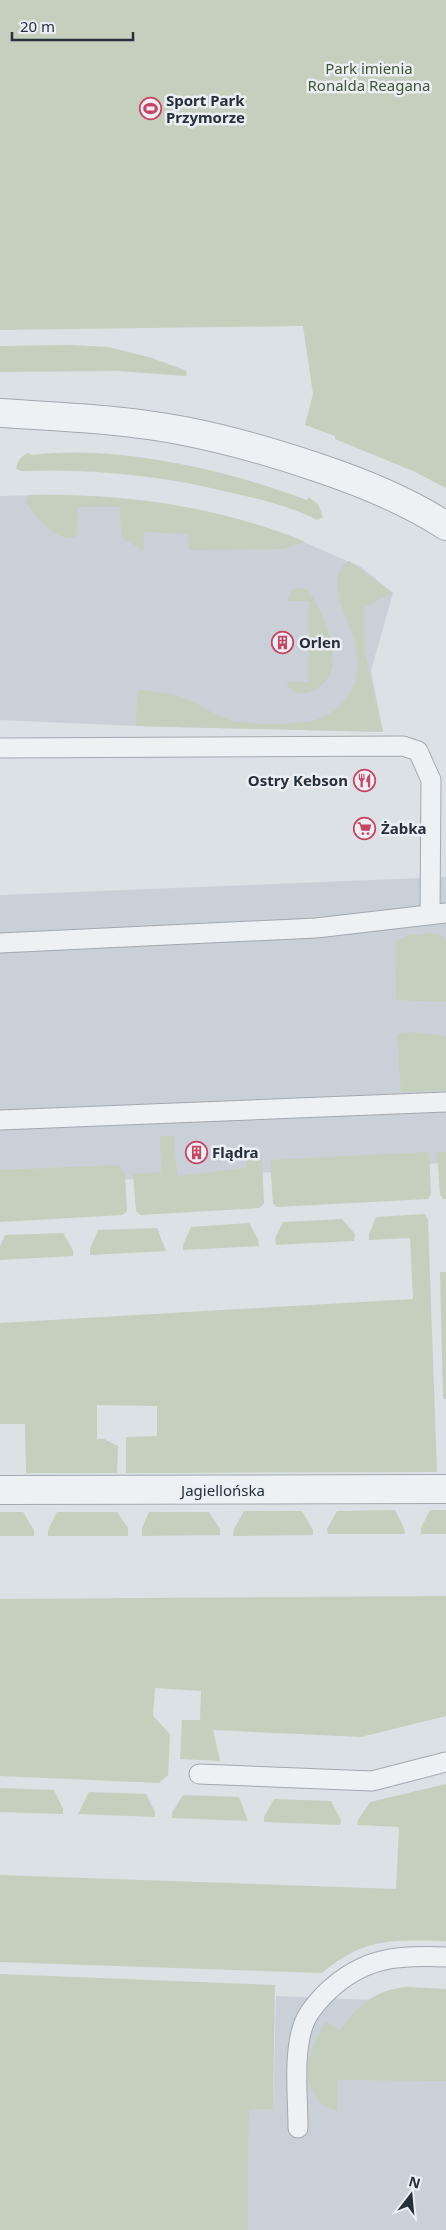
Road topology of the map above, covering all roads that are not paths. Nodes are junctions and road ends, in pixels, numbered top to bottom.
1 (0, 413) edge
2 (446, 526) edge
3 (0, 748) edge
4 (438, 914) edge
5 (0, 943) edge
6 (446, 1102) edge
7 (0, 1120) edge
8 (446, 1489) edge
9 (0, 1490) edge
10 (446, 1762) edge
11 (199, 1774) dead end
12 (446, 1957) edge
13 (298, 2128) dead end

1 - 2 street
3 - 4 lane
4 - 5 lane
6 - 7 lane
8 - 9 street, Jagiellońska
10 - 11 lane
12 - 13 lane

